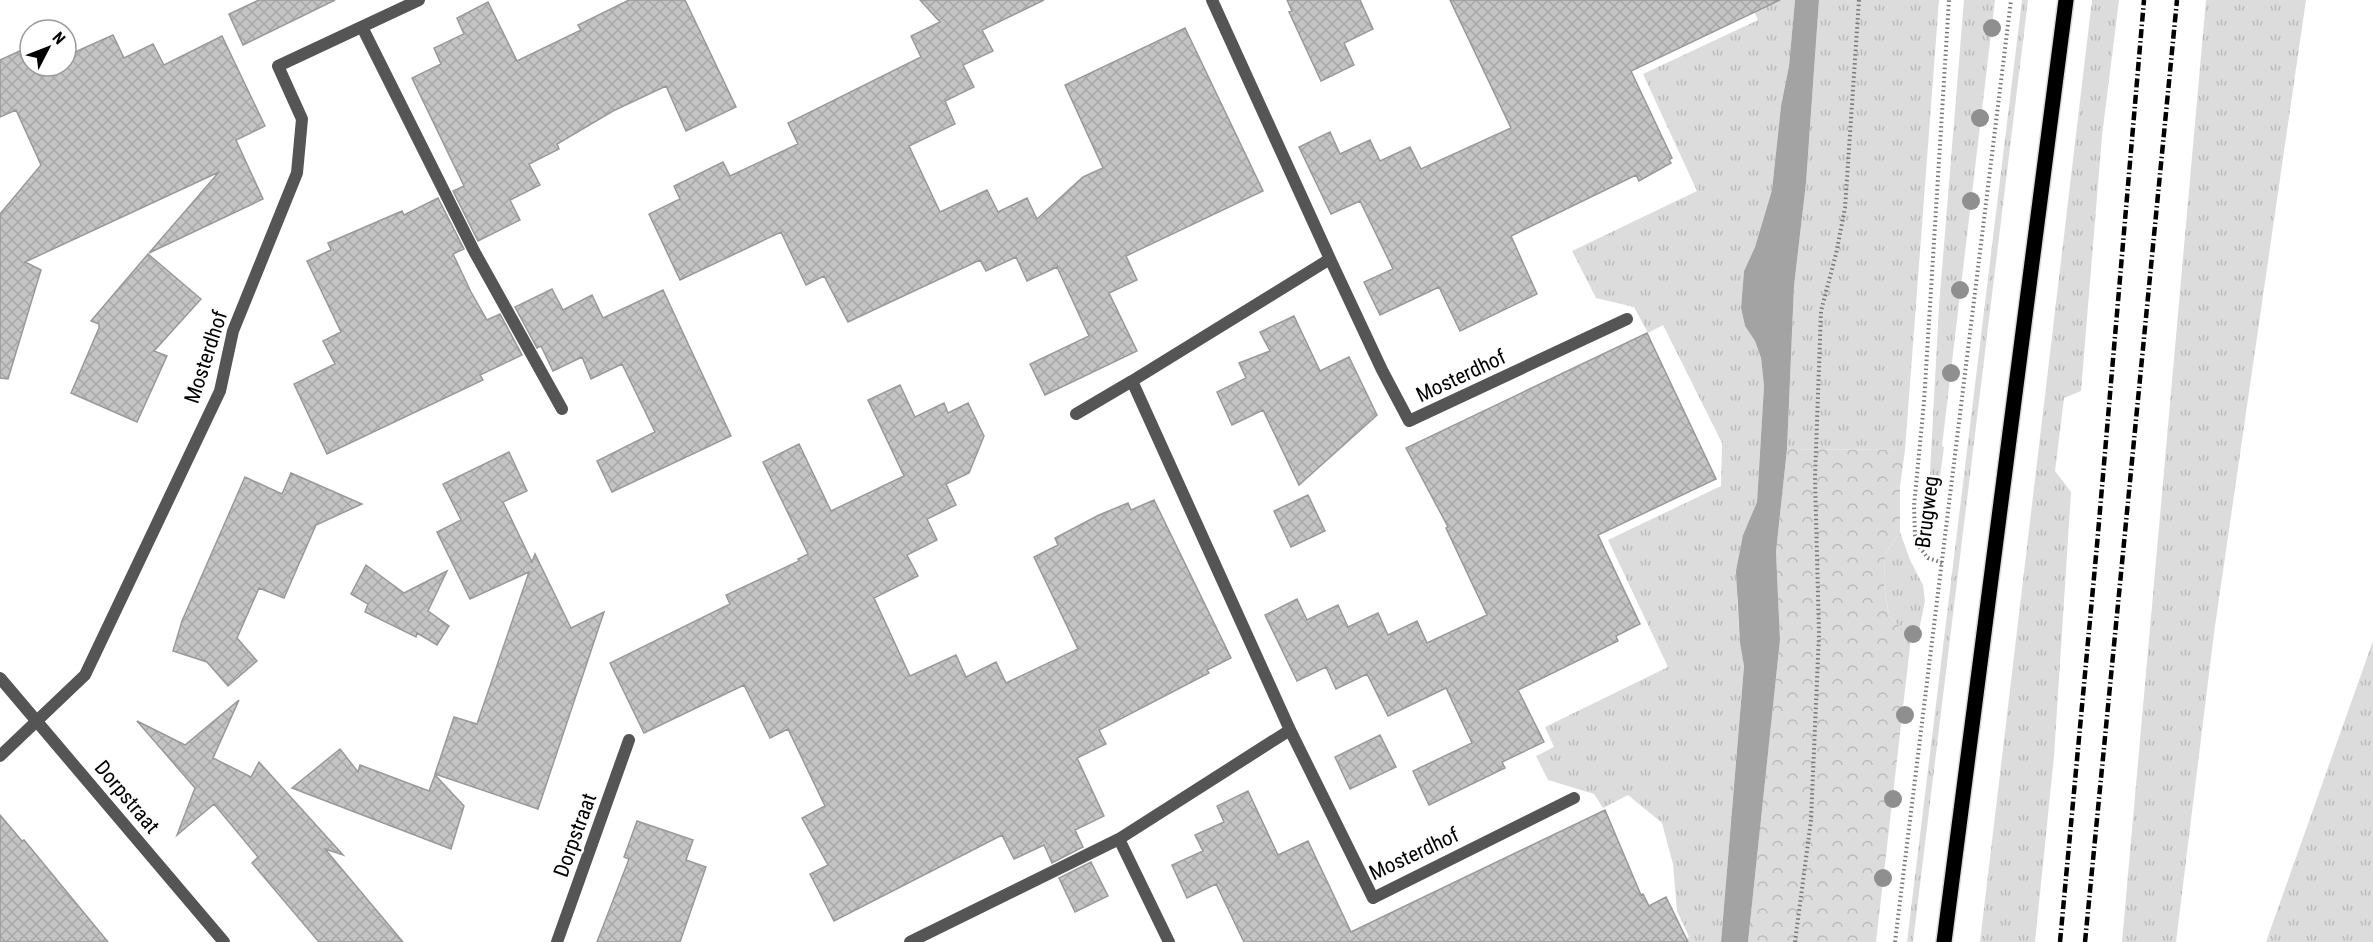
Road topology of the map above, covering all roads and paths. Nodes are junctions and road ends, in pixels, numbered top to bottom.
1 (419, 0) edge
2 (1212, 0) edge
3 (1859, 0) edge
4 (1949, 0) edge
5 (2011, 0) edge
6 (2066, 0) edge
7 (362, 27) junction
8 (1330, 259) junction
9 (1627, 319) dead end
10 (1132, 381) junction
11 (562, 409) dead end
12 (1076, 414) dead end
13 (1942, 563) junction
14 (0, 678) edge
15 (37, 720) junction
16 (1290, 730) junction
17 (629, 740) dead end
18 (0, 756) edge
19 (1574, 798) dead end
20 (1119, 839) junction
21 (224, 942) edge
22 (557, 942) edge
23 (910, 942) edge
24 (1169, 942) edge
25 (1795, 942) edge
26 (1896, 942) edge
27 (1944, 942) edge

1 - 7 street, Mosterdhof
2 - 8 street, Mosterdhof
3 - 25 path
4 - 13 path, Brugweg
5 - 13 path, Brugweg
6 - 27 main road
7 - 11 street
7 - 15 street, Mosterdhof
8 - 9 street, Mosterdhof
8 - 10 street
10 - 12 street
10 - 16 street, Mosterdhof
13 - 26 path
14 - 15 street, Dorpstraat
15 - 18 street
15 - 21 street, Dorpstraat
16 - 19 street, Mosterdhof
16 - 20 street
17 - 22 street, Dorpstraat
20 - 23 street
20 - 24 street

